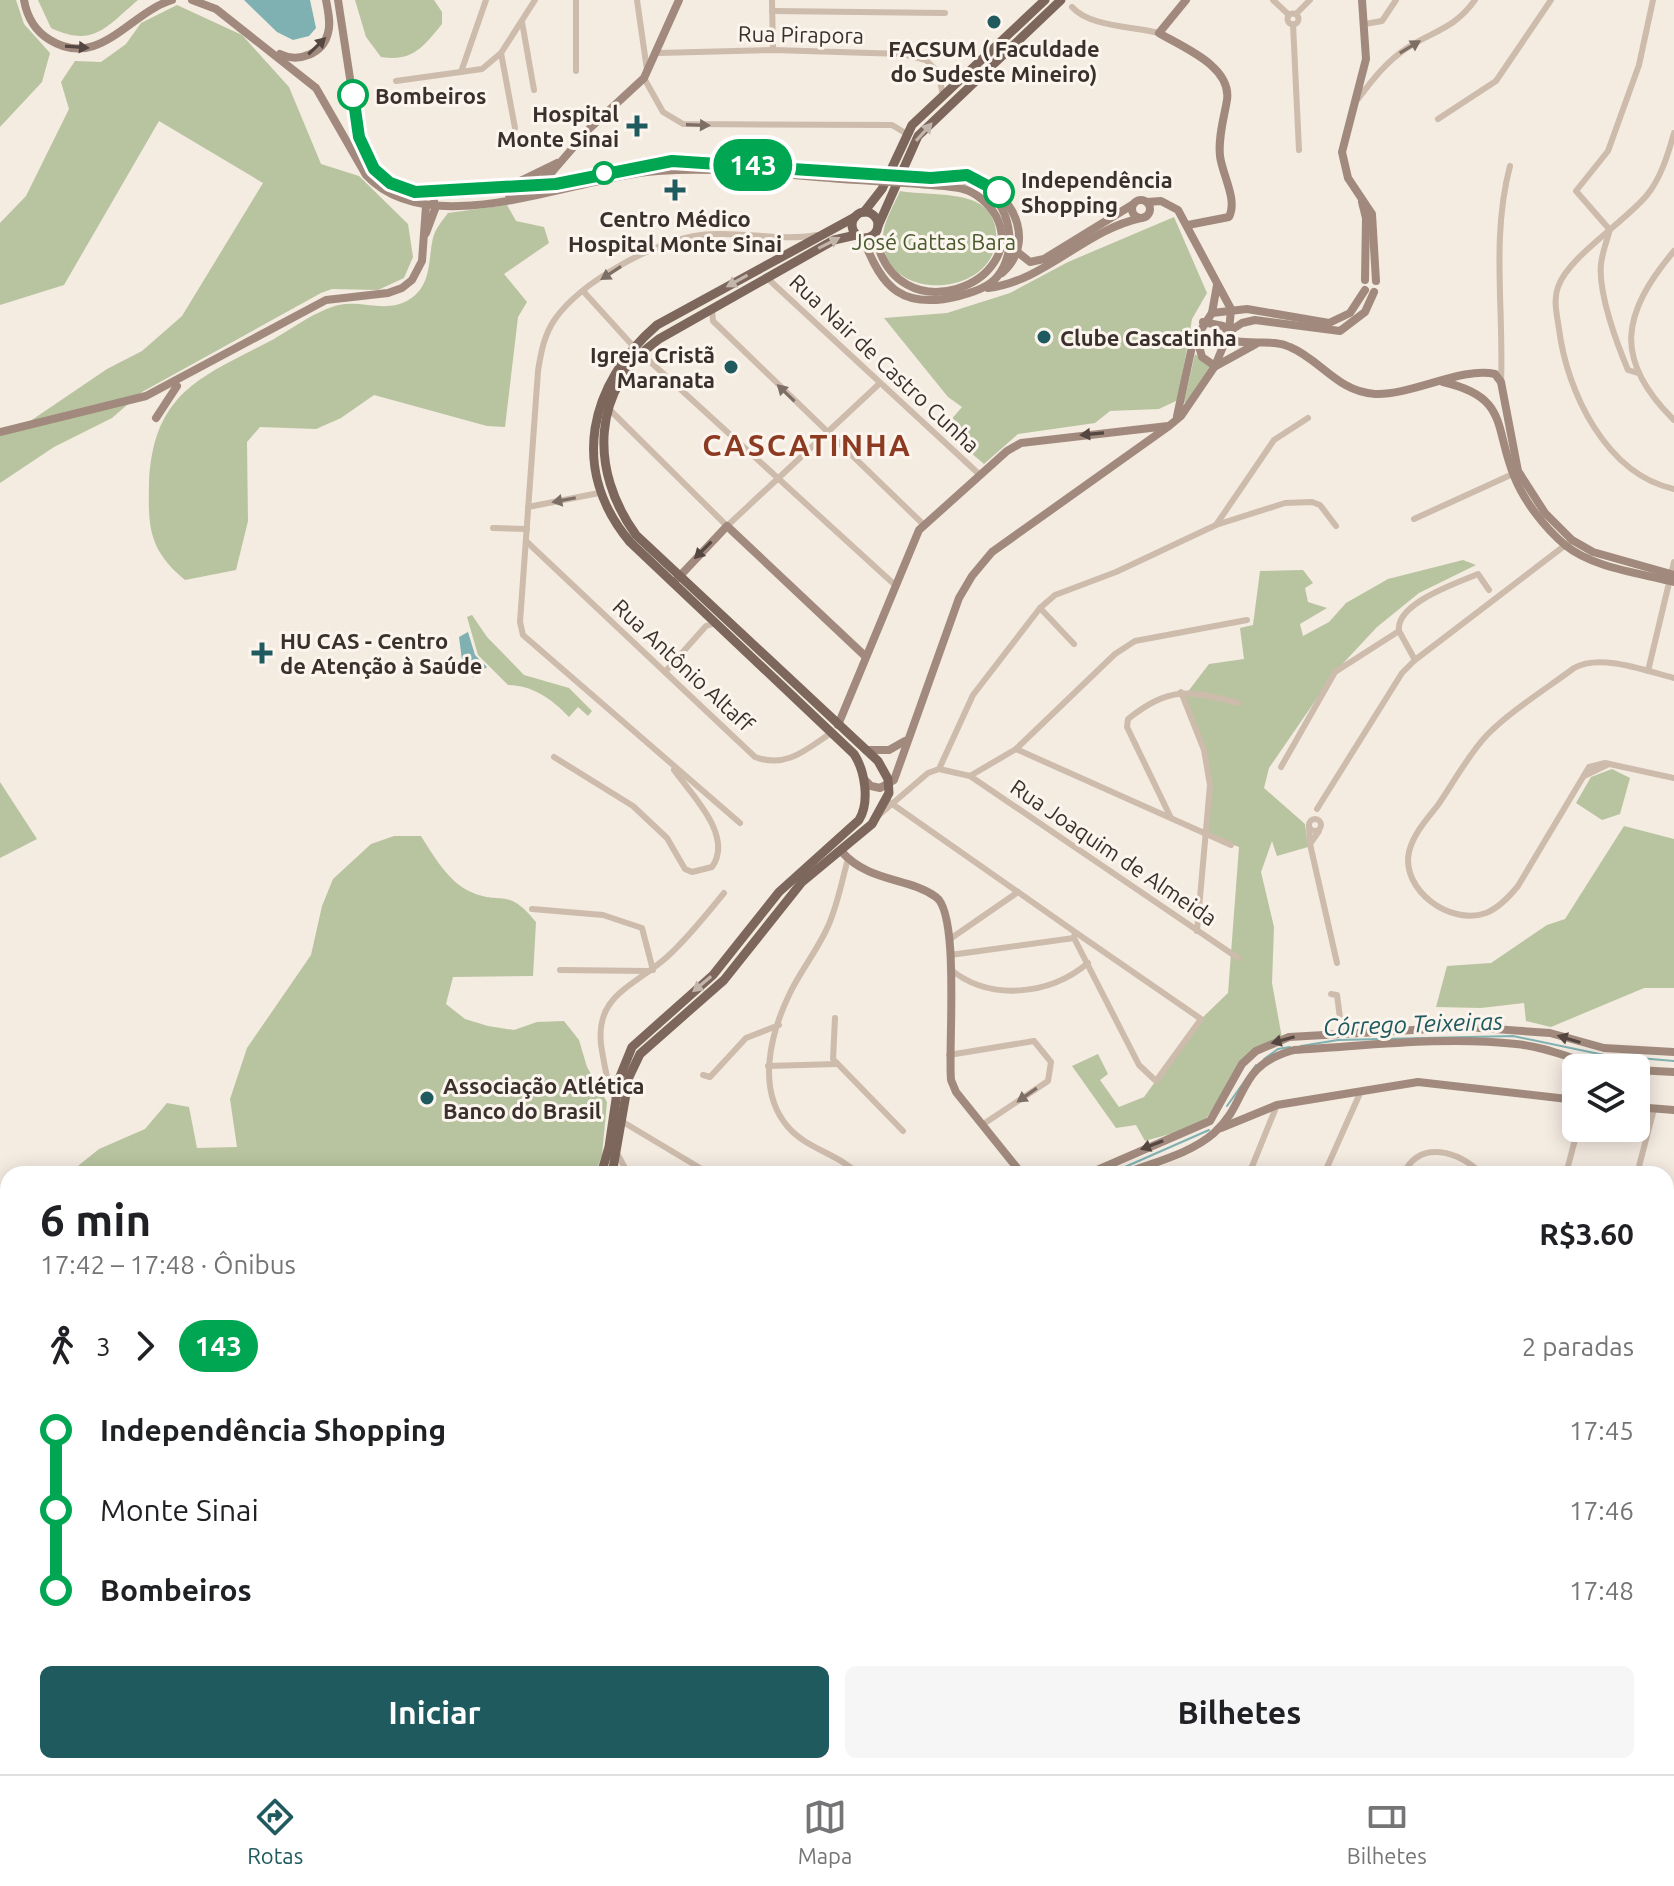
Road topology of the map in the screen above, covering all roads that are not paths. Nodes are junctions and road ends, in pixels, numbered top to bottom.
1 (24, 0) edge
2 (172, 0) edge
3 (192, 0) edge
4 (326, 0) edge
5 (338, 0) edge
6 (486, 0) edge
7 (535, 0) edge
8 (576, 0) edge
9 (637, 0) edge
10 (679, 0) edge
11 (772, 0) edge
12 (842, 0) edge
13 (1045, 0) edge
14 (1061, 0) edge
15 (1186, 0) edge
16 (1273, 0) edge
17 (1310, 0) edge
18 (1362, 0) edge
19 (1396, 0) edge
20 (1475, 0) edge
21 (1551, 0) edge
22 (1653, 0) edge
23 (1072, 7) dead end
24 (772, 11) junction
25 (842, 11) junction
26 (945, 13) dead end
27 (1293, 15) junction
28 (522, 22) junction
29 (1365, 24) junction
30 (1159, 33) junction
31 (272, 50) junction
32 (773, 50) junction
33 (501, 53) junction
34 (658, 53) junction
35 (576, 71) dead end
36 (461, 72) junction
37 (938, 72) junction
38 (966, 73) junction
39 (646, 76) junction
40 (396, 81) dead end
41 (534, 90) dead end
42 (943, 95) junction
43 (1356, 102) junction
44 (1438, 119) dead end
45 (515, 128) dead end
46 (1674, 133) edge
47 (907, 134) junction
48 (1299, 150) dead end
49 (562, 160) junction
50 (1510, 166) dead end
51 (552, 172) junction
52 (858, 176) junction
53 (931, 178) junction
54 (920, 181) junction
55 (556, 184) junction
56 (508, 185) junction
57 (533, 186) junction
58 (1359, 194) junction
59 (431, 201) junction
60 (1147, 202) junction
61 (1132, 205) junction
62 (1173, 205) junction
63 (859, 215) junction
64 (1144, 216) junction
65 (1188, 225) junction
66 (877, 230) junction
67 (1610, 230) junction
68 (820, 235) junction
69 (860, 237) junction
70 (1015, 250) junction
71 (1674, 251) edge
72 (998, 276) junction
73 (766, 277) junction
74 (1365, 280) junction
75 (1376, 281) junction
76 (1217, 284) junction
77 (983, 288) junction
78 (1370, 291) junction
79 (584, 292) junction
80 (1223, 295) junction
81 (712, 309) junction
82 (1231, 309) junction
83 (1247, 309) junction
84 (1212, 313) junction
85 (1203, 322) junction
86 (1229, 332) junction
87 (1196, 335) junction
88 (1256, 344) junction
89 (637, 349) junction
90 (222, 357) junction
91 (1502, 362) junction
92 (1215, 366) junction
93 (1485, 373) junction
94 (1638, 373) junction
95 (1440, 381) junction
96 (1502, 384) junction
97 (878, 385) junction
98 (177, 386) junction
99 (1482, 397) junction
100 (609, 409) junction
101 (156, 418) dead end
102 (1308, 418) dead end
103 (617, 419) junction
104 (1674, 420) edge
105 (46, 421) junction
106 (1172, 423) junction
107 (605, 425) junction
108 (0, 432) edge
109 (827, 433) junction
110 (1516, 472) junction
111 (980, 475) junction
112 (777, 480) junction
113 (1674, 489) edge
114 (599, 493) junction
115 (528, 507) junction
116 (1414, 519) dead end
117 (923, 524) junction
118 (1216, 525) junction
119 (727, 526) junction
120 (1336, 526) dead end
121 (493, 528) dead end
122 (527, 529) junction
123 (526, 541) junction
124 (1569, 543) junction
125 (1674, 562) edge
126 (1672, 578) edge
127 (677, 579) junction
128 (895, 585) junction
129 (1489, 590) dead end
130 (1040, 608) junction
131 (1247, 620) dead end
132 (710, 621) junction
133 (1399, 631) junction
134 (1074, 644) dead end
135 (865, 656) junction
136 (1415, 660) junction
137 (1648, 671) junction
138 (665, 672) junction
139 (1674, 678) edge
140 (1181, 692) junction
141 (1238, 703) dead end
142 (845, 707) junction
143 (826, 714) junction
144 (835, 728) junction
145 (908, 738) junction
146 (1016, 749) junction
147 (866, 750) junction
148 (554, 757) dead end
149 (667, 760) junction
150 (1281, 767) dead end
151 (939, 769) junction
152 (970, 776) junction
153 (1674, 778) edge
154 (864, 783) junction
155 (889, 785) junction
156 (890, 802) junction
157 (1317, 809) junction
158 (1172, 819) junction
159 (740, 823) dead end
160 (1309, 825) junction
161 (1320, 826) junction
162 (1205, 834) junction
163 (1310, 844) junction
164 (1231, 845) dead end
165 (845, 855) junction
166 (1018, 892) junction
167 (724, 893) dead end
168 (532, 909) dead end
169 (1197, 931) junction
170 (1075, 935) junction
171 (950, 939) junction
172 (950, 955) junction
173 (1238, 958) dead end
174 (1088, 963) junction
175 (1337, 963) dead end
176 (950, 969) junction
177 (560, 970) dead end
178 (652, 970) junction
179 (1331, 994) dead end
180 (835, 1018) dead end
181 (779, 1025) junction
182 (1342, 1033) junction
183 (1674, 1052) edge
184 (1566, 1054) edge
185 (949, 1055) junction
186 (837, 1064) junction
187 (768, 1066) junction
188 (1650, 1071) edge
189 (1674, 1072) edge
190 (703, 1075) dead end
191 (1361, 1091) junction
192 (615, 1098) junction
193 (1562, 1098) edge
194 (1277, 1105) junction
195 (1650, 1109) edge
196 (1654, 1109) junction
197 (1674, 1110) edge
198 (1246, 1117) junction
199 (1213, 1118) junction
200 (1228, 1118) junction
201 (623, 1122) junction
202 (982, 1125) junction
203 (1218, 1129) junction
204 (903, 1131) dead end
205 (1574, 1142) edge
206 (618, 1155) junction
207 (1472, 1165) edge
208 (603, 1166) edge
209 (615, 1166) edge
210 (624, 1166) edge
211 (697, 1166) edge
212 (851, 1166) edge
213 (1015, 1166) edge
214 (1106, 1166) edge
215 (1146, 1166) edge
216 (1252, 1166) edge
217 (1328, 1166) edge
218 (1409, 1166) edge
219 (1568, 1166) edge
220 (1639, 1166) edge

1 -> 2 main road
3 - 31 main road
31 -> 4 main road
5 - 59 main road
6 - 36 street
7 - 28 street
8 - 35 street
9 - 39 street
10 - 34 main road
11 - 24 street
12 - 25 street
13 - 38 main road
66 -> 14 main road
15 - 30 main road
16 - 27 street
17 - 27 street
18 - 29 main road
19 - 29 street
43 -> 20 street
21 - 44 street
22 - 67 street
23 - 30 street
24 - 25 street
24 - 32 street
25 - 26 street
27 - 48 street
28 - 33 street
28 - 41 street
29 - 43 main road
30 - 65 main road
31 - 59 main road
32 - 34 street, Rua Pirapora
32 - 37 street, Rua Pirapora
33 - 36 street
33 - 45 street
34 - 39 main road
36 - 40 street
37 - 38 street, Rua Pirapora
37 - 42 street
38 - 42 main road
39 -> 47 street
39 - 49 main road
42 - 47 main road
43 - 58 main road
46 - 67 street
47 - 63 main road
49 - 51 main road
49 - 56 main road
50 - 91 street
51 - 55 main road
51 - 57 main road
52 - 54 main road, bridge
52 - 55 main road
52 - 59 main road
53 - 54 main road
53 - 70 main road
53 - 72 main road
54 - 66 main road
55 - 57 main road
56 - 57 main road
56 - 59 main road
57 - 59 main road
58 - 74 main road
58 - 75 main road
59 - 90 main road
60 - 61 main road
60 - 62 main road
60 - 64 main road
61 - 64 main road
61 - 70 main road
62 - 64 main road
62 - 65 main road
63 - 66 main road
63 - 68 main road
63 - 69 main road
64 - 77 main road
65 - 76 main road
66 - 69 main road
67 - 94 street
67 - 113 street
68 -> 79 street
68 -> 89 main road
73 -> 69 main road
69 - 77 main road
70 - 72 main road
71 - 94 street
72 - 77 main road
73 - 81 main road
73 - 97 street, Rua Nair de Castro Cunha
74 - 75 main road
74 - 78 main road
75 - 78 main road
76 - 80 main road
76 - 84 main road
78 - 83 main road
78 - 86 main road
79 - 89 street
79 - 115 street
80 - 82 main road
80 - 83 main road
81 - 89 main road
109 -> 81 street
82 - 83 main road
82 - 84 main road
82 - 86 main road
84 - 85 main road
85 - 86 main road
85 - 87 main road
86 - 88 main road
86 - 92 main road
87 - 92 main road
87 - 106 main road
88 - 92 main road
88 - 95 main road
89 - 100 main road
89 - 112 street
89 - 114 main road
90 - 98 main road
90 - 105 main road
91 - 93 street
91 - 96 street
92 - 106 main road
93 - 95 main road
93 - 96 main road
93 - 99 main road
94 - 104 street
95 - 99 main road
96 - 99 main road
96 - 110 main road
97 - 109 street
97 - 111 street, Rua Nair de Castro Cunha
98 - 101 main road
98 - 105 main road
99 - 110 main road
100 - 103 street
100 - 107 main road
102 - 118 street
103 - 107 street
103 - 119 street
105 - 108 main road
106 -> 111 main road
106 - 145 main road
107 - 127 main road
109 - 112 street
109 - 117 street
110 - 116 street
110 - 124 main road
111 - 117 main road
112 - 119 street
112 - 128 street
114 -> 115 street
114 - 127 main road
115 - 122 street
117 - 128 main road
118 - 120 street
118 - 130 street
119 -> 127 main road
119 - 135 main road
121 - 122 street
122 - 123 street
123 - 138 street, Rua Antônio Altaff
123 - 149 street
124 - 126 main road
124 - 136 street
125 - 126 street
126 - 137 street
127 - 132 main road
127 - 143 main road
128 - 135 main road
129 - 133 street
130 - 134 street
130 - 151 street
131 - 146 street
132 - 138 street
132 - 144 main road
133 - 136 street
133 - 150 street
135 - 142 main road
136 - 157 street
137 - 139 street
137 - 153 street
138 - 144 street, Rua Antônio Altaff
140 - 141 street
140 - 158 street
140 - 162 street
142 - 143 street
142 - 144 main road
143 - 144 main road
144 - 147 main road
144 - 154 main road
145 - 147 main road
145 - 155 main road
146 - 152 street
146 - 158 street
147 - 155 main road
148 - 149 street
149 - 159 street
151 - 152 street
151 - 156 street
152 - 169 street, Rua Joaquim de Almeida
154 - 155 main road
154 - 165 main road
154 -> 192 main road
155 - 156 main road
156 - 165 main road
156 - 166 street
157 - 160 street
157 - 161 street
158 - 162 street
160 - 161 street
160 - 163 street
161 - 163 street
162 - 164 street
162 - 169 street
163 - 175 street
165 - 171 main road
165 - 181 street
165 - 201 main road
166 - 170 street
166 - 171 street
167 - 178 street
168 - 178 street
169 - 173 street, Rua Joaquim de Almeida
170 - 172 street
170 - 174 street
170 - 174 street
171 - 172 main road
172 - 176 main road
174 - 176 street
176 - 185 main road
177 - 178 street
178 - 192 street
179 - 182 street
180 - 186 street
181 - 187 street
181 - 190 street
183 -> 182 main road
182 -> 199 main road
184 - 200 main road
185 - 202 main road
185 -> 202 street
186 - 187 street
186 - 204 street
187 - 212 street
188 - 189 main road
191 - 193 main road
191 - 194 main road
191 - 217 street
192 - 208 main road
194 - 198 main road
194 - 216 street
195 - 196 main road
196 - 197 main road
196 - 220 street
198 - 200 main road
198 - 203 main road
199 - 200 main road
199 - 203 main road
199 -> 214 main road
200 - 203 main road
201 - 206 main road
201 - 211 street
202 - 213 main road
203 - 215 main road
205 - 219 street
206 - 209 main road
206 - 210 street
207 - 218 street

